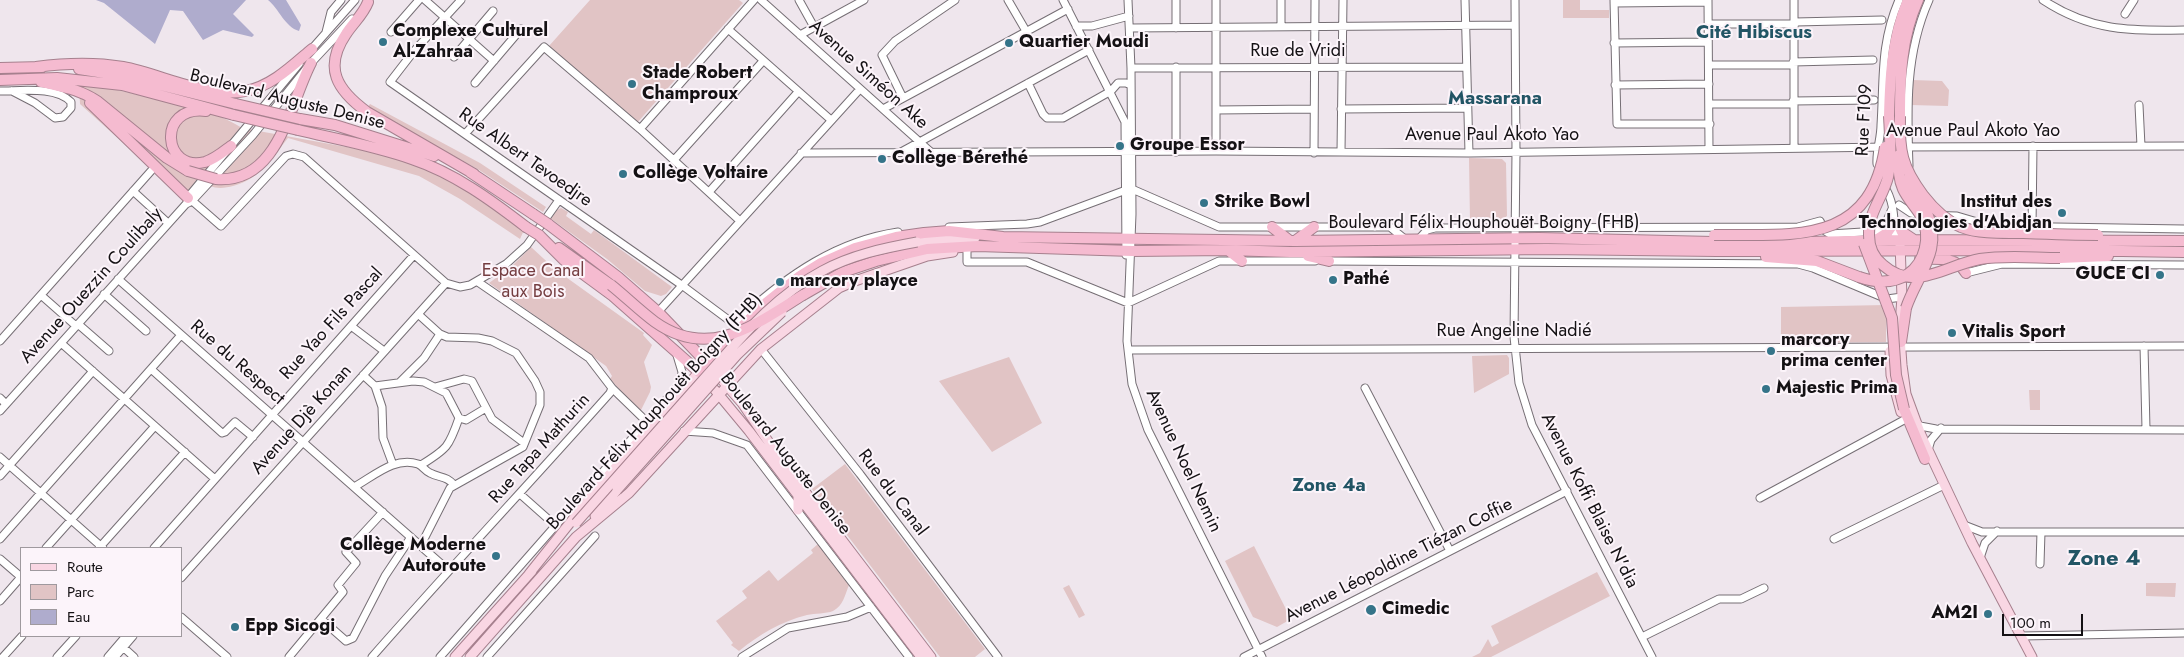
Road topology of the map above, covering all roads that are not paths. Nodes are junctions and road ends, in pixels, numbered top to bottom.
1 (341, 0) edge
2 (355, 0) edge
3 (419, 0) edge
4 (425, 0) edge
5 (461, 0) edge
6 (754, 0) edge
7 (761, 0) edge
8 (799, 0) edge
9 (864, 0) edge
10 (955, 0) edge
11 (1008, 0) edge
12 (1063, 0) edge
13 (1128, 0) edge
14 (1176, 0) edge
15 (1216, 0) edge
16 (1280, 0) edge
17 (1315, 0) edge
18 (1343, 0) edge
19 (1465, 0) edge
20 (1515, 0) edge
21 (1794, 0) edge
22 (1899, 0) edge
23 (1908, 0) edge
24 (1918, 0) edge
25 (1929, 0) edge
26 (2043, 0) edge
27 (2134, 0) edge
28 (369, 1) edge
29 (1614, 1) edge
30 (1688, 1) edge
31 (1708, 1) edge
32 (1068, 9) junction
33 (493, 11) dead end
34 (2125, 14) dead end
35 (1130, 16) junction
36 (444, 18) junction
37 (1882, 20) dead end
38 (1795, 23) junction
39 (1708, 24) junction
40 (1515, 25) junction
41 (1076, 26) junction
42 (1343, 26) junction
43 (1466, 26) junction
44 (814, 27) junction
45 (1280, 27) junction
46 (1315, 27) junction
47 (1130, 28) junction
48 (1176, 28) junction
49 (1216, 28) junction
50 (521, 29) dead end
51 (728, 29) junction
52 (2184, 30) edge
53 (391, 32) dead end
54 (1026, 32) junction
55 (326, 33) junction
56 (800, 35) junction
57 (468, 40) junction
58 (1708, 42) junction
59 (1614, 43) junction
60 (312, 49) junction
61 (1089, 50) junction
62 (454, 56) dead end
63 (1874, 60) dead end
64 (494, 61) junction
65 (763, 61) junction
66 (311, 63) junction
67 (1793, 63) junction
68 (1709, 65) junction
69 (36, 67) junction
70 (1176, 67) junction
71 (1216, 67) junction
72 (1313, 67) junction
73 (1341, 67) junction
74 (1465, 67) junction
75 (0, 68) edge
76 (1131, 68) junction
77 (23, 79) junction
78 (0, 80) edge
79 (476, 83) dead end
80 (1028, 83) junction
81 (1615, 84) junction
82 (1709, 84) junction
83 (56, 86) junction
84 (1131, 86) junction
85 (860, 89) junction
86 (0, 91) edge
87 (12, 91) junction
88 (1111, 91) junction
89 (798, 92) junction
90 (903, 98) junction
91 (1874, 100) dead end
92 (1793, 102) junction
93 (1710, 104) junction
94 (2139, 105) dead end
95 (1467, 108) junction
96 (884, 109) junction
97 (1341, 109) junction
98 (1216, 110) junction
99 (1313, 110) junction
100 (234, 115) junction
101 (1895, 116) junction
102 (831, 120) junction
103 (1710, 124) junction
104 (1909, 125) junction
105 (1881, 128) junction
106 (640, 129) junction
107 (465, 134) junction
108 (920, 142) junction
109 (231, 146) junction
110 (1879, 146) junction
111 (2033, 146) junction
112 (2141, 146) junction
113 (2184, 146) edge
114 (1910, 147) junction
115 (1794, 148) junction
116 (1709, 149) junction
117 (1129, 151) junction
118 (1216, 151) junction
119 (1176, 152) junction
120 (1341, 152) junction
121 (1516, 152) junction
122 (801, 153) junction
123 (899, 153) junction
124 (932, 153) junction
125 (1314, 153) junction
126 (1468, 153) junction
127 (1908, 158) junction
128 (674, 160) junction
129 (1877, 161) junction
130 (1894, 164) junction
131 (152, 171) dead end
132 (474, 174) junction
133 (1129, 189) junction
134 (133, 192) junction
135 (709, 192) junction
136 (558, 200) junction
137 (189, 201) junction
138 (1896, 205) junction
139 (740, 221) junction
140 (168, 223) junction
141 (1896, 223) junction
142 (1272, 227) junction
143 (1314, 227) junction
144 (1515, 227) junction
145 (2032, 228) junction
146 (2184, 228) edge
147 (945, 229) junction
148 (539, 235) junction
149 (1880, 235) junction
150 (1003, 237) junction
151 (1128, 238) junction
152 (1406, 240) junction
153 (1418, 240) junction
154 (1652, 240) junction
155 (1915, 240) junction
156 (2180, 241) edge
157 (1515, 244) junction
158 (1291, 245) junction
159 (1898, 246) junction
160 (1024, 248) junction
161 (1228, 250) junction
162 (967, 251) junction
163 (1128, 251) junction
164 (1717, 251) junction
165 (2141, 252) junction
166 (2184, 252) edge
167 (414, 255) junction
168 (1242, 261) junction
169 (1329, 261) junction
170 (1515, 261) junction
171 (2184, 265) edge
172 (1966, 273) joint
173 (118, 279) junction
174 (478, 282) junction
175 (446, 283) junction
176 (683, 286) junction
177 (104, 294) junction
178 (803, 295) junction
179 (42, 296) junction
180 (1899, 298) junction
181 (1128, 303) junction
182 (658, 312) junction
183 (418, 314) junction
184 (77, 325) junction
185 (351, 326) junction
186 (146, 331) dead end
187 (440, 334) junction
188 (181, 335) junction
189 (0, 341) edge
190 (61, 343) junction
191 (1901, 344) junction
192 (1890, 346) junction
193 (2144, 346) junction
194 (2184, 346) edge
195 (761, 348) junction
196 (1516, 349) junction
197 (1128, 350) junction
198 (109, 351) dead end
199 (384, 352) junction
200 (676, 352) junction
201 (707, 363) junction
202 (150, 369) junction
203 (93, 371) junction
204 (699, 372) junction
205 (363, 375) junction
206 (400, 382) junction
207 (726, 384) junction
208 (375, 386) junction
209 (435, 387) junction
210 (612, 388) junction
211 (1365, 388) dead end
212 (718, 393) junction
213 (0, 398) edge
214 (124, 399) junction
215 (6, 404) junction
216 (486, 408) junction
217 (0, 411) edge
218 (272, 415) junction
219 (459, 418) junction
220 (1904, 420) junction
221 (647, 422) junction
222 (1916, 422) junction
223 (155, 426) junction
224 (1941, 428) junction
225 (2146, 429) junction
226 (2184, 430) edge
227 (684, 431) junction
228 (253, 437) junction
229 (303, 442) junction
230 (524, 443) junction
231 (185, 452) junction
232 (1926, 454) junction
233 (0, 457) edge
234 (393, 464) junction
235 (421, 465) junction
236 (10, 466) junction
237 (0, 476) edge
238 (215, 479) junction
239 (454, 485) junction
240 (1944, 485) junction
241 (354, 487) junction
242 (1567, 491) junction
243 (41, 493) junction
244 (520, 494) junction
245 (798, 495) junction
246 (1760, 498) dead end
247 (798, 510) junction
248 (382, 512) junction
249 (71, 520) junction
250 (1964, 525) junction
251 (556, 526) junction
252 (1997, 531) junction
253 (2041, 532) junction
254 (2184, 532) edge
255 (595, 536) dead end
256 (411, 537) junction
257 (576, 537) junction
258 (0, 539) edge
259 (1834, 539) dead end
260 (420, 545) junction
261 (47, 547) edge
262 (100, 547) edge
263 (102, 547) edge
264 (155, 547) edge
265 (1450, 551) junction
266 (1980, 558) junction
267 (0, 559) edge
268 (2040, 564) dead end
269 (448, 570) junction
270 (529, 574) junction
271 (20, 576) edge
272 (182, 577) edge
273 (20, 578) edge
274 (1764, 588) dead end
275 (0, 601) edge
276 (871, 607) junction
277 (182, 618) edge
278 (321, 619) junction
279 (2184, 633) edge
280 (2021, 636) junction
281 (21, 637) edge
282 (75, 637) edge
283 (125, 637) edge
284 (132, 637) edge
285 (1642, 637) junction
286 (124, 647) junction
287 (1260, 653) edge
288 (916, 656) edge
289 (3, 657) edge
290 (57, 657) edge
291 (108, 657) edge
292 (115, 657) edge
293 (134, 657) edge
294 (226, 657) edge
295 (290, 657) edge
296 (372, 657) edge
297 (440, 657) edge
298 (456, 657) edge
299 (470, 657) edge
300 (487, 657) edge
301 (742, 657) edge
302 (930, 657) edge
303 (998, 657) edge
304 (1244, 657) edge
305 (1652, 657) edge
306 (2032, 657) edge

1 - 55 street
2 - 55 street, Avenue Ouezzin Coulibaly
3 - 53 street
4 - 36 street
5 - 36 street, Rue Albert Tevoedjre
6 - 51 street
7 - 56 street, Avenue Siméon Ake
8 - 44 street
9 - 44 street
10 - 90 street
11 - 54 street
12 - 32 street
13 - 35 street
14 - 48 street
15 - 49 street
16 - 45 street
17 - 46 street
18 - 42 street
19 - 43 street
20 - 40 street, Avenue Koffi Blaise N'dia
21 - 38 street
22 - 105 street, Rue F109
23 - 101 highway
24 - 101 highway
25 - 104 street
26 - 52 street
27 - 34 street
28 - 66 street, Avenue Ouezzin Coulibaly
28 - 132 highway
29 - 30 street
29 - 59 street
30 - 31 street
31 - 39 street
32 - 41 street
32 - 54 street
33 - 57 street
35 - 41 street
35 - 47 street
36 - 57 street
36 - 107 street, Rue Albert Tevoedjre
37 - 38 street
38 - 39 street
38 - 67 street
39 - 58 street
40 - 43 street
40 - 121 street, Avenue Koffi Blaise N'dia
41 - 61 street
42 - 43 street
42 - 46 street
42 - 73 street
43 - 74 street
44 - 56 street
45 - 46 street
45 - 49 street
46 - 72 street
47 - 48 street
47 - 76 street
48 - 49 street
49 - 71 street
50 - 64 street
51 - 65 street
51 - 106 street
54 - 90 street
55 - 60 street, Avenue Ouezzin Coulibaly
56 - 85 street, Avenue Siméon Ake
57 - 62 street
57 - 64 street
58 - 59 street
58 - 68 street
59 - 81 street
60 - 69 highway
60 - 109 street, Avenue Ouezzin Coulibaly
61 - 80 street
61 - 88 street
63 - 67 street
64 - 79 street
65 - 89 street
65 - 128 street
66 - 83 highway, bridge
66 - 137 street, Avenue Ouezzin Coulibaly
67 - 68 street
67 - 92 street
68 - 82 street
69 - 75 highway, Boulevard Auguste Denise
69 - 132 highway, Boulevard Auguste Denise, bridge
70 - 71 street, Rue de Vridi
70 - 76 street, Rue de Vridi
70 - 119 street
71 - 72 street, Rue de Vridi
71 - 98 street
72 - 73 street, Rue de Vridi
72 - 99 street
73 - 74 street, Rue de Vridi
73 - 97 street
74 - 95 street
76 - 84 street
77 - 78 highway, Boulevard Auguste Denise
77 - 83 highway
77 - 100 highway, Boulevard Auguste Denise
80 - 88 street
80 - 108 street
81 - 82 street
81 - 103 street
82 - 93 street
83 - 137 highway
84 - 88 street
84 - 117 street
85 - 96 street, Avenue Siméon Ake
85 - 102 street
86 - 87 street
87 - 87 street
88 - 117 street
89 - 102 street
89 - 135 street
90 - 96 street
91 - 92 street
92 - 93 street
92 - 115 street
93 - 103 street
94 - 112 street
95 - 97 street
95 - 126 street
96 - 108 street, Avenue Siméon Ake
97 - 120 street
98 - 99 street
98 - 118 street
99 - 125 street
100 - 109 highway
100 - 148 highway, Boulevard Auguste Denise, bridge
101 - 130 highway, bridge
101 - 154 highway, bridge
101 - 156 highway, bridge
102 - 122 street
103 - 116 street
104 - 105 street
104 - 114 street
105 - 110 street, Rue F109
106 - 107 street
106 - 128 street
107 - 136 street, Rue Albert Tevoedjre
108 - 123 street
108 - 124 street, Avenue Siméon Ake
109 - 137 street, Avenue Ouezzin Coulibaly
110 - 114 street, Avenue Paul Akoto Yao
110 - 115 street, Avenue Paul Akoto Yao
110 - 129 street, Rue F109
111 - 112 street, Avenue Paul Akoto Yao
111 - 114 street, Avenue Paul Akoto Yao
111 - 145 street
112 - 113 street, Avenue Paul Akoto Yao
114 - 127 street
115 - 116 street, Avenue Paul Akoto Yao
116 - 121 street, Avenue Paul Akoto Yao
117 - 119 street, Avenue Paul Akoto Yao
117 - 124 street, Avenue Paul Akoto Yao
117 - 133 street, Avenue Noel Nemin
118 - 119 street, Avenue Paul Akoto Yao
118 - 125 street, Avenue Paul Akoto Yao
120 - 125 street, Avenue Paul Akoto Yao
120 - 126 street, Avenue Paul Akoto Yao
121 - 126 street, Avenue Paul Akoto Yao
121 - 144 street, Avenue Koffi Blaise N'dia
122 - 123 street, Avenue Paul Akoto Yao
122 - 139 street
123 - 124 street, Avenue Paul Akoto Yao
127 - 129 street
127 - 138 street
128 - 135 street
129 - 138 street, Rue F109
130 - 164 highway, bridge
130 - 165 highway, bridge
130 - 191 highway, bridge
130 - 232 highway, bridge
131 - 134 street
132 - 182 highway, Boulevard Auguste Denise, bridge
133 - 142 street
133 - 147 street
133 - 151 street, Avenue Noel Nemin
134 - 140 street
134 - 179 street
135 - 139 street
136 - 174 street
136 - 176 street, Rue Albert Tevoedjre
137 - 140 street, Avenue Ouezzin Coulibaly
137 - 167 street
138 - 141 street
138 - 145 street
138 - 149 street
139 - 176 street
140 - 173 street, Avenue Ouezzin Coulibaly
141 - 149 highway
141 - 155 highway
141 - 159 street
142 - 143 street
142 - 158 highway
143 - 152 street
143 - 158 highway
144 - 149 street
144 - 153 street
144 - 157 street, Avenue Koffi Blaise N'dia
145 - 146 street
147 - 150 highway, Boulevard Félix Houphouët Boigny (FHB)
147 - 176 street, Rue Albert Tevoedjre
147 - 201 highway, Boulevard Félix Houphouët Boigny (FHB)
148 - 178 highway, Boulevard Auguste Denise, bridge
148 - 200 highway, Boulevard Auguste Denise
149 - 154 highway, Boulevard Félix Houphouët Boigny (FHB)
149 - 159 highway, Boulevard Félix Houphouët Boigny (FHB)
150 - 151 highway, Boulevard Félix Houphouët Boigny (FHB)
150 - 270 main road, Boulevard Félix Houphouët Boigny (FHB), bridge
151 - 158 highway, Boulevard Félix Houphouët Boigny (FHB)
151 - 163 street, Avenue Noel Nemin
152 - 153 highway, Boulevard Félix Houphouët Boigny (FHB)
152 - 158 highway, Boulevard Félix Houphouët Boigny (FHB)
153 - 157 highway, Boulevard Félix Houphouët Boigny (FHB)
154 - 157 highway, Boulevard Félix Houphouët Boigny (FHB)
155 - 156 highway, Boulevard Félix Houphouët Boigny (FHB)
155 - 159 highway, Boulevard Félix Houphouët Boigny (FHB)
157 - 158 highway, Boulevard Félix Houphouët Boigny (FHB)
157 - 164 highway, Boulevard Félix Houphouët Boigny (FHB)
157 - 170 street, Avenue Koffi Blaise N'dia
158 - 161 highway, Boulevard Félix Houphouët Boigny (FHB)
158 - 169 highway
159 - 164 highway, Boulevard Félix Houphouët Boigny (FHB)
159 - 165 highway, Boulevard Félix Houphouët Boigny (FHB)
159 - 172 highway
159 - 180 main road
160 - 162 main road, Boulevard Félix Houphouët Boigny (FHB)
160 - 163 highway, Boulevard Félix Houphouët Boigny (FHB)
160 - 178 highway, Boulevard Félix Houphouët Boigny (FHB)
161 - 163 highway, Boulevard Félix Houphouët Boigny (FHB)
161 - 168 highway
162 - 181 street
162 - 195 main road, Boulevard Félix Houphouët Boigny (FHB)
163 - 181 street, Avenue Noel Nemin
165 - 166 highway, Boulevard Félix Houphouët Boigny (FHB)
167 - 175 street
167 - 185 street, Rue Yao Fils Pascal
168 - 169 street
168 - 181 street
169 - 170 street
170 - 180 street
170 - 196 street, Avenue Koffi Blaise N'dia
171 - 172 street
173 - 177 street, Avenue Ouezzin Coulibaly
173 - 188 street, Rue du Respect
174 - 175 street
174 - 210 street, Rue Tapa Mathurin
175 - 183 street, Avenue Djè Konan
176 - 182 street
177 - 184 street, Avenue Ouezzin Coulibaly
177 - 186 street
178 - 257 main road, bridge
179 - 184 street
179 - 189 street
180 - 191 main road
180 - 192 main road
181 - 197 street, Avenue Noel Nemin
182 - 201 highway, Boulevard Auguste Denise
183 - 187 street
183 - 199 street, Avenue Djè Konan
184 - 190 street, Avenue Ouezzin Coulibaly
184 - 198 street
185 - 199 street
185 - 218 street, Rue Yao Fils Pascal
187 - 206 street
187 - 230 street
188 - 202 street
188 - 218 street, Rue du Respect
190 - 203 street
190 - 215 street, Avenue Ouezzin Coulibaly
191 - 192 street, Rue Angeline Nadié
191 - 193 street, Rue Angeline Nadié
191 - 222 main road
192 - 196 street, Rue Angeline Nadié
192 - 220 main road
193 - 194 street, Rue Angeline Nadié
193 - 225 street
195 - 207 main road, Boulevard Félix Houphouët Boigny (FHB)
195 - 303 street, Rue du Canal
196 - 197 street, Rue Angeline Nadié
196 - 242 street, Avenue Koffi Blaise N'dia
197 - 287 street, Avenue Noel Nemin
199 - 205 street, Avenue Djè Konan
200 - 204 highway, Boulevard Auguste Denise
200 - 221 street, Boulevard Félix Houphouët Boigny (FHB)
201 - 204 highway, Boulevard Félix Houphouët Boigny (FHB)
201 - 207 main road
202 - 214 street
202 - 228 street
203 - 214 street
203 - 236 street
204 - 212 main road, Boulevard Auguste Denise
204 - 270 main road, Boulevard Félix Houphouët Boigny (FHB)
205 - 208 street
205 - 229 street, Avenue Djè Konan
206 - 208 street
206 - 209 street
207 - 212 main road, Boulevard Félix Houphouët Boigny (FHB)
207 - 302 main road
208 - 234 street
209 - 216 street
209 - 219 street
210 - 221 street
210 - 244 street, Rue Tapa Mathurin
211 - 265 street
212 - 227 main road, Boulevard Félix Houphouët Boigny (FHB)
212 - 245 main road, Boulevard Auguste Denise
213 - 215 street
214 - 223 street
214 - 243 street
215 - 217 street, Avenue Ouezzin Coulibaly
216 - 219 street
216 - 230 street
218 - 228 street, Rue Yao Fils Pascal
218 - 229 street, Rue du Respect
219 - 235 street
220 - 232 main road
220 - 246 street
221 - 251 street, Boulevard Félix Houphouët Boigny (FHB)
222 - 224 street
222 - 232 main road
223 - 231 street
223 - 249 street
224 - 225 street
224 - 232 street
225 - 226 street
227 - 247 street
227 - 257 main road, Boulevard Félix Houphouët Boigny (FHB)
228 - 238 street, Rue Yao Fils Pascal
229 - 241 street, Rue du Respect
229 - 272 street, Avenue Djè Konan
230 - 239 street
231 - 238 street
231 - 263 street
232 - 240 main road
233 - 236 street
234 - 235 street
234 - 241 street
235 - 239 street
236 - 237 street
236 - 243 street
238 - 264 street, Rue Yao Fils Pascal
239 - 260 street
240 - 250 main road
240 - 259 street
241 - 248 street, Rue du Respect
242 - 265 street, Avenue Léopoldine Tiézan Coffie
242 - 285 street, Avenue Koffi Blaise N'dia
243 - 249 street
243 - 258 street
244 - 251 street
244 - 269 street, Rue Tapa Mathurin
245 - 247 main road
245 - 288 main road, Boulevard Auguste Denise
247 - 276 street
248 - 256 street, Rue du Respect
248 - 278 street
249 - 261 street
249 - 262 street
250 - 252 street
250 - 266 main road
251 - 297 street, Boulevard Félix Houphouët Boigny (FHB)
252 - 253 street
252 - 266 street
253 - 254 street
253 - 268 street
255 - 300 street
256 - 260 street, Rue du Respect
256 - 278 street
257 - 299 main road, Boulevard Félix Houphouët Boigny (FHB)
260 - 269 street, Rue du Respect
265 - 287 street, Avenue Léopoldine Tiézan Coffie
266 - 280 main road
267 - 271 street
269 - 296 street, Rue Tapa Mathurin
270 - 298 main road, Boulevard Félix Houphouët Boigny (FHB)
273 - 275 street
274 - 285 street
276 - 288 street
276 - 301 street
277 - 294 street
278 - 295 street
279 - 280 street
280 - 306 main road
281 - 289 street
282 - 290 street
283 - 291 street
284 - 286 street
285 - 305 street, Avenue Koffi Blaise N'dia
286 - 292 street
286 - 293 street
287 - 304 street, Avenue Léopoldine Tiézan Coffie

